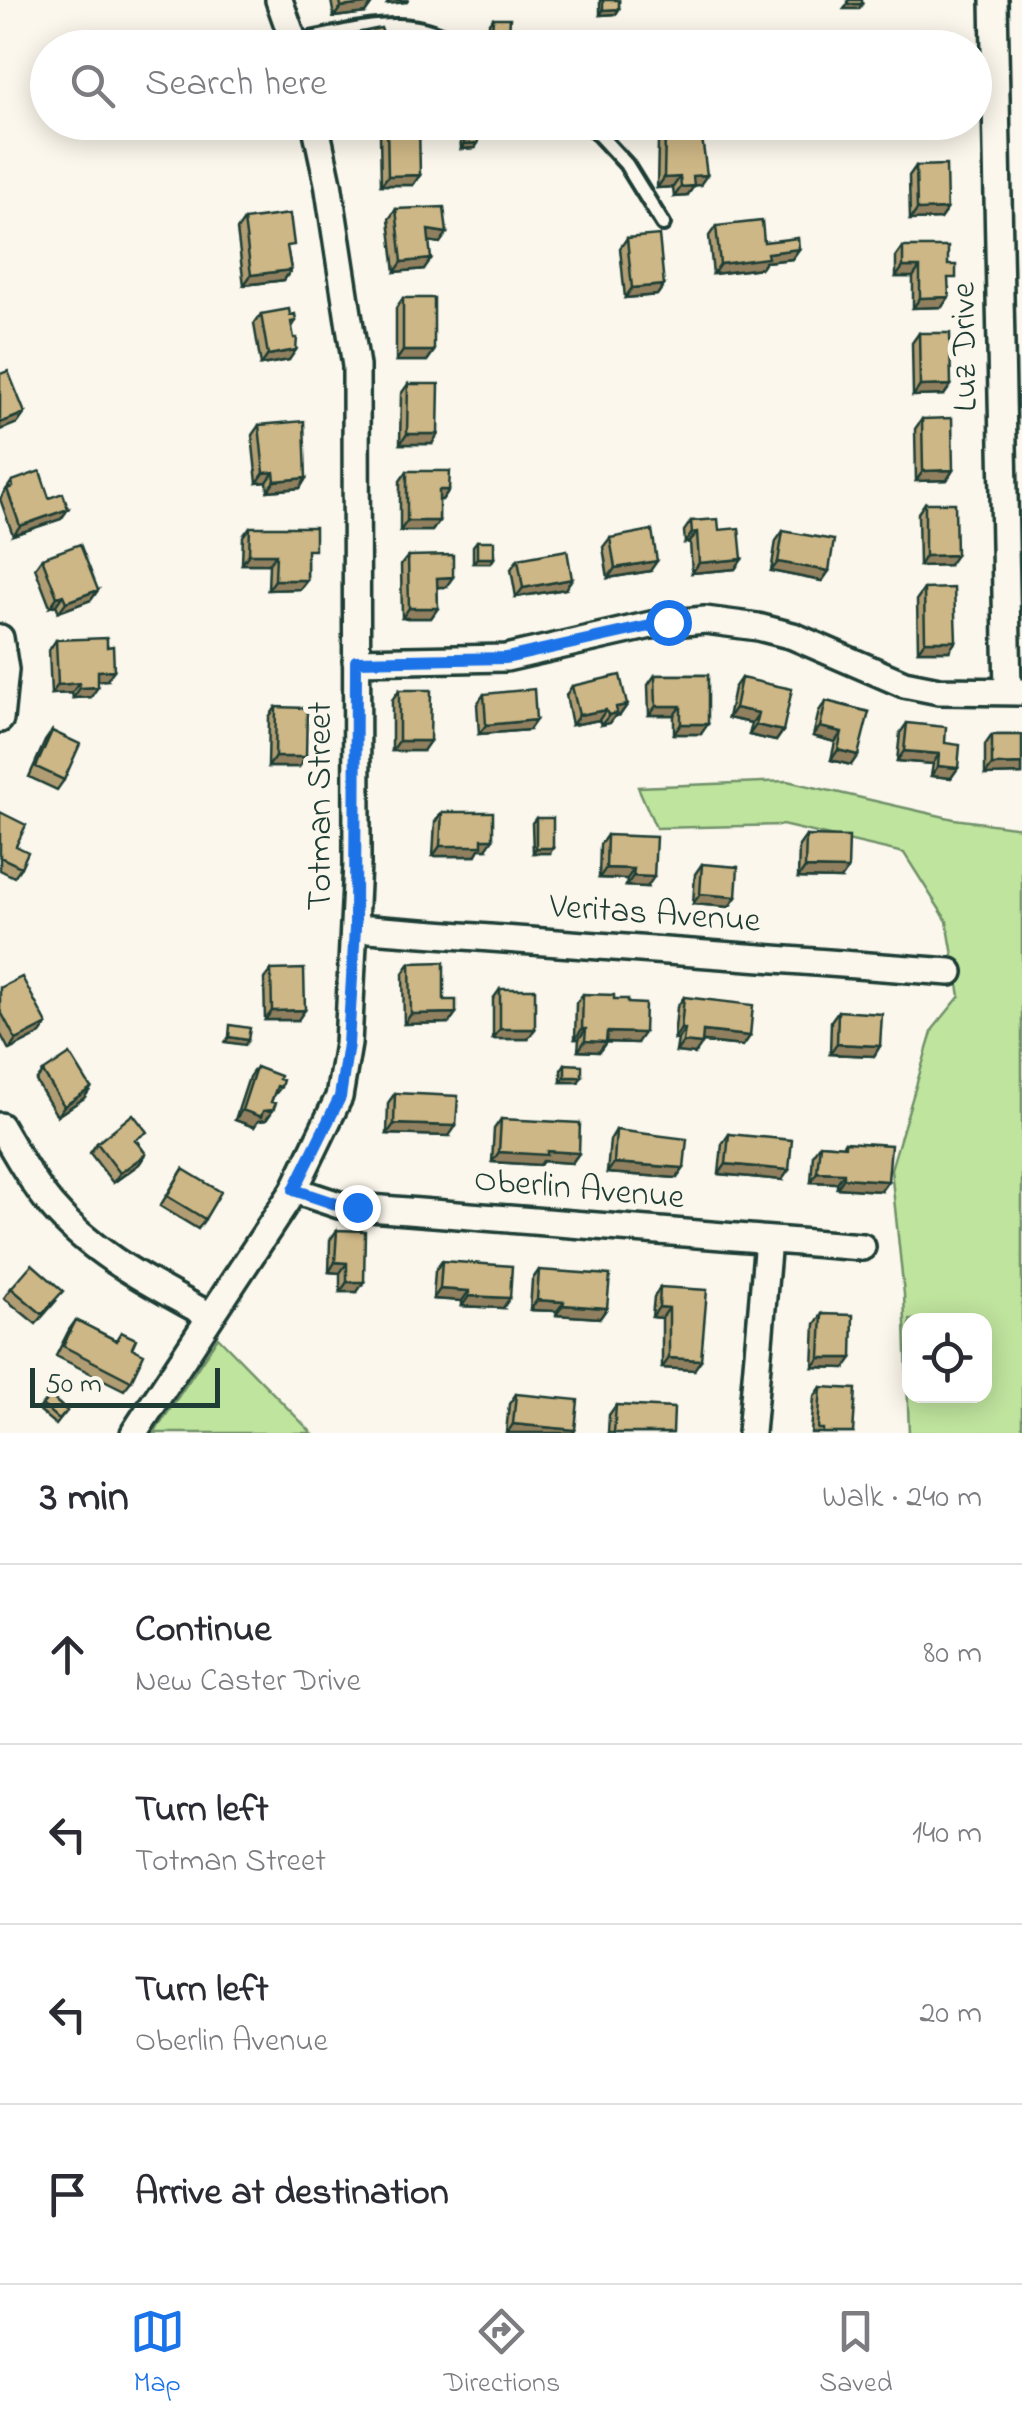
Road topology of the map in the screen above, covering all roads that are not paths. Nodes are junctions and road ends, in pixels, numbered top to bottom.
1 (279, 0) edge
2 (994, 0) edge
3 (290, 30) edge
4 (374, 30) edge
5 (433, 30) edge
6 (319, 140) edge
7 (604, 140) edge
8 (663, 224) dead end
9 (0, 638) edge
10 (356, 661) junction
11 (1015, 692) edge
12 (0, 718) edge
13 (355, 928) junction
14 (950, 972) dead end
15 (0, 1126) edge
16 (294, 1190) junction
17 (768, 1240) junction
18 (862, 1248) dead end
19 (210, 1316) junction
20 (134, 1433) edge
21 (751, 1433) edge

1 - 3 street
2 - 11 street, Luz Drive
4 - 5 lane
6 - 10 street, Totman Street
7 - 8 lane
9 - 12 street
10 - 11 street
10 - 13 street, Totman Street
13 - 14 street, Veritas Avenue
13 - 16 street, Totman Street
15 - 19 street
16 - 17 street, Oberlin Avenue
16 - 19 street, Totman Street
17 - 18 street, Oberlin Avenue
17 - 21 street
19 - 20 street, Totman Street

